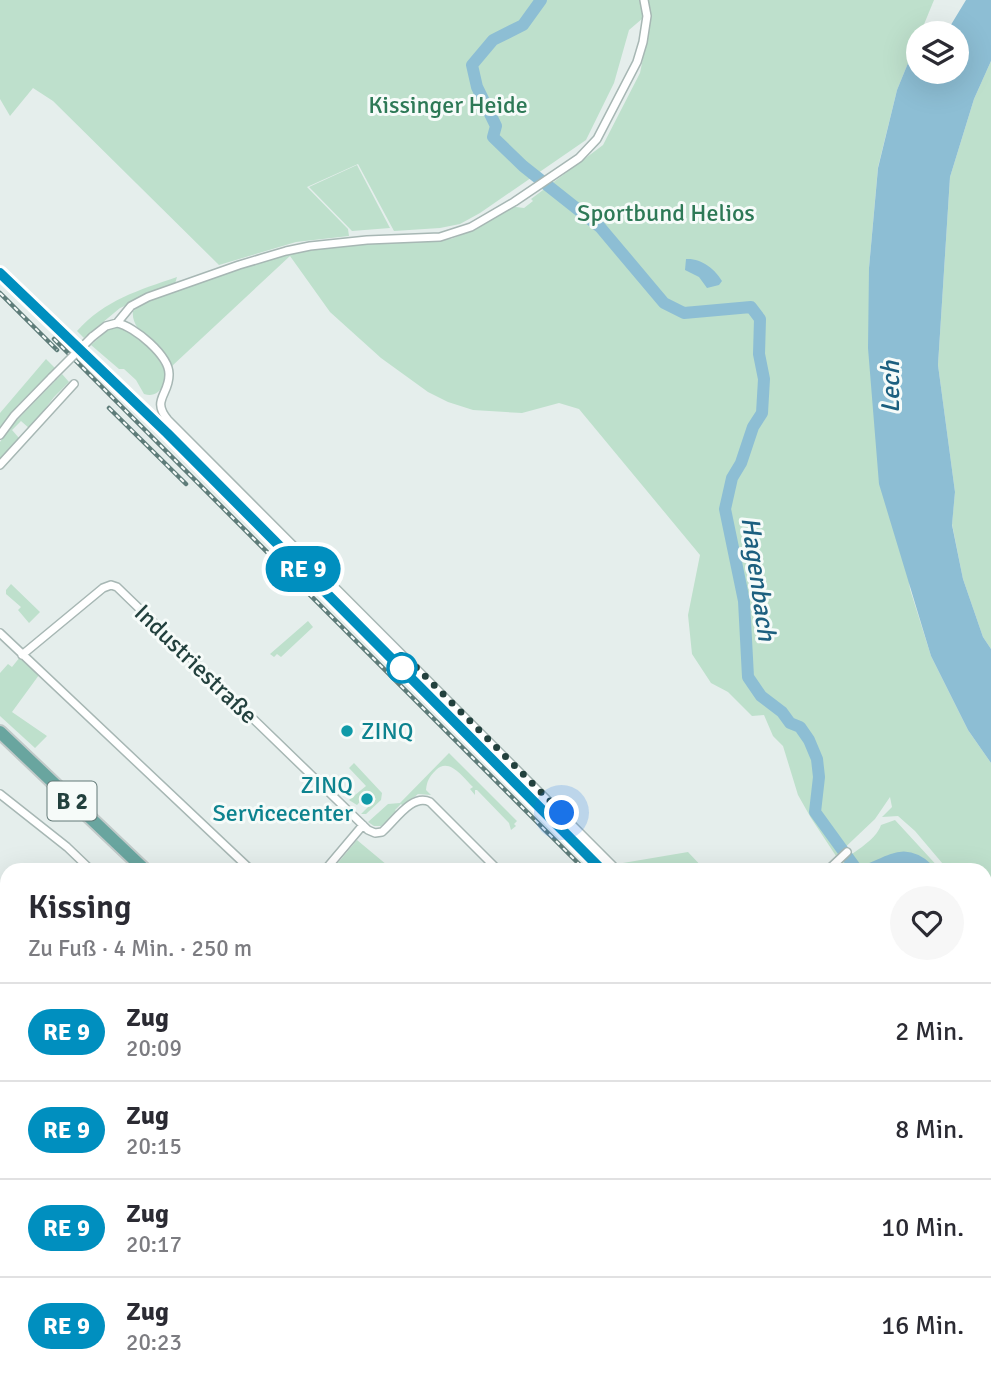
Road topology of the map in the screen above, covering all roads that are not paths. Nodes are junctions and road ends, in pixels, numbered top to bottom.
1 (644, 0) edge
2 (117, 323) junction
3 (74, 384) dead end
4 (0, 435) edge
5 (0, 465) edge
6 (0, 634) edge
7 (22, 655) junction
8 (0, 732) edge
9 (0, 794) edge
10 (362, 824) junction
11 (847, 852) dead end
12 (84, 863) edge
13 (138, 863) edge
14 (244, 863) edge
15 (331, 863) edge
16 (491, 863) edge
17 (610, 863) edge
18 (835, 863) edge

1 - 2 street
2 - 4 street, bridge
2 - 17 street
3 - 5 street
6 - 7 street
7 - 10 street, Industriestraße
7 - 14 street
8 - 13 main road, B 2
9 - 12 street
10 - 15 street
10 - 16 street
11 - 18 street

